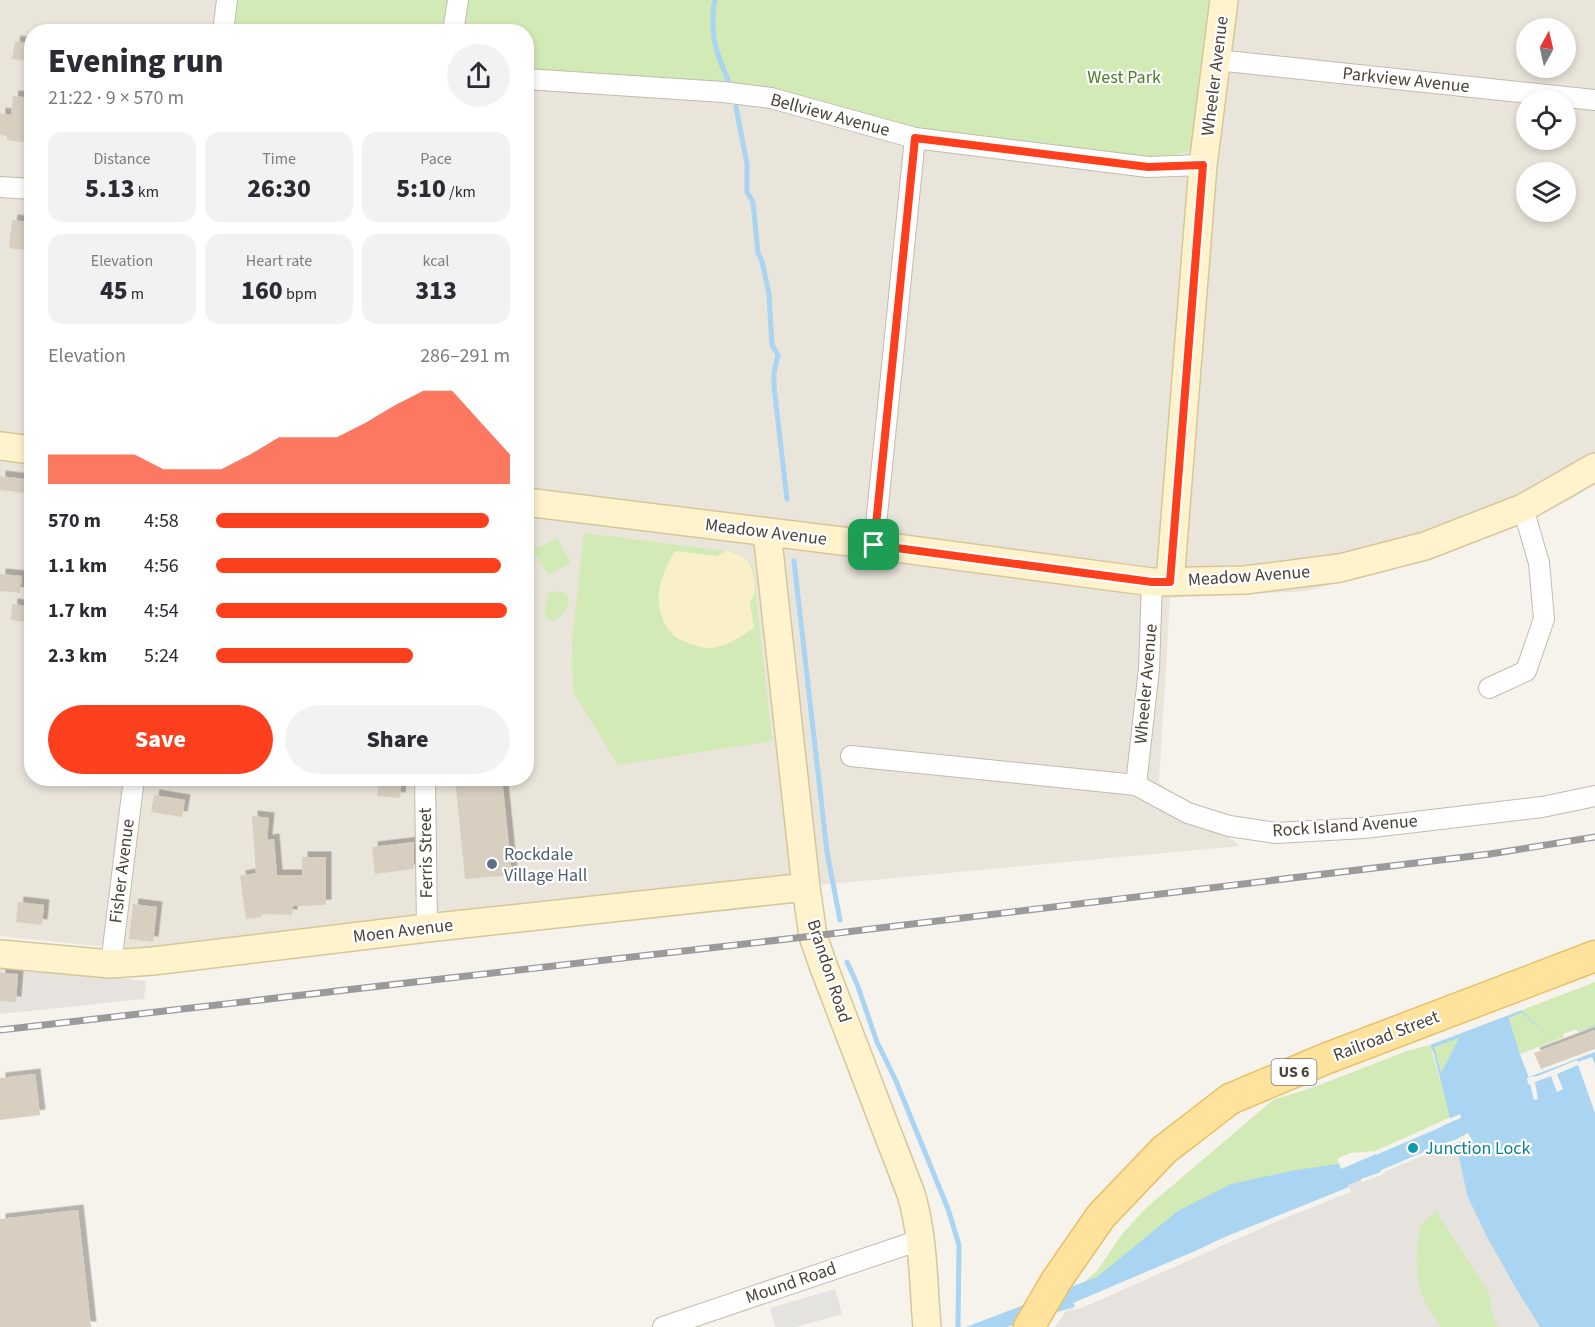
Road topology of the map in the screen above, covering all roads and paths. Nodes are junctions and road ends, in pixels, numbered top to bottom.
1 (227, 0) edge
2 (458, 0) edge
3 (1224, 0) edge
4 (224, 24) edge
5 (454, 24) edge
6 (1217, 60) junction
7 (534, 80) edge
8 (1595, 100) edge
9 (915, 138) junction
10 (1203, 165) junction
11 (0, 187) edge
12 (24, 188) edge
13 (0, 446) edge
14 (24, 449) edge
15 (1595, 467) edge
16 (534, 503) edge
17 (1523, 508) junction
18 (767, 532) junction
19 (874, 545) junction
20 (1161, 582) junction
21 (1489, 688) dead end
22 (851, 756) dead end
23 (1136, 785) junction
24 (133, 786) edge
25 (425, 786) edge
26 (1595, 796) edge
27 (806, 887) junction
28 (427, 928) junction
29 (0, 954) edge
30 (1595, 956) edge
31 (111, 964) junction
32 (920, 1240) junction
33 (663, 1327) edge
34 (927, 1327) edge
35 (1029, 1327) edge

1 - 4 street
2 - 5 street
3 - 6 street, Wheeler Avenue
6 - 8 street, Parkview Avenue
6 - 10 street, Wheeler Avenue
7 - 9 street, Bellview Avenue
9 - 10 street, Bellview Avenue
9 - 19 street
10 - 20 street, Wheeler Avenue
11 - 12 street
13 - 14 street
15 - 17 street, Meadow Avenue
16 - 18 street, Meadow Avenue
17 - 20 street, Meadow Avenue
17 - 21 street
18 - 19 street, Meadow Avenue
18 - 27 street, Brandon Road
19 - 20 street, Meadow Avenue
20 - 23 street, Wheeler Avenue
22 - 23 street, Rock Island Avenue
23 - 26 street, Rock Island Avenue
24 - 31 street, Fisher Avenue
25 - 28 street, Ferris Street
27 - 28 street, Moen Avenue
27 - 32 street, Brandon Road
28 - 31 street, Moen Avenue
29 - 31 street, Moen Avenue
30 - 35 main road, Railroad Street / US 6
32 - 33 street, Mound Road
32 - 34 street, Brandon Road

